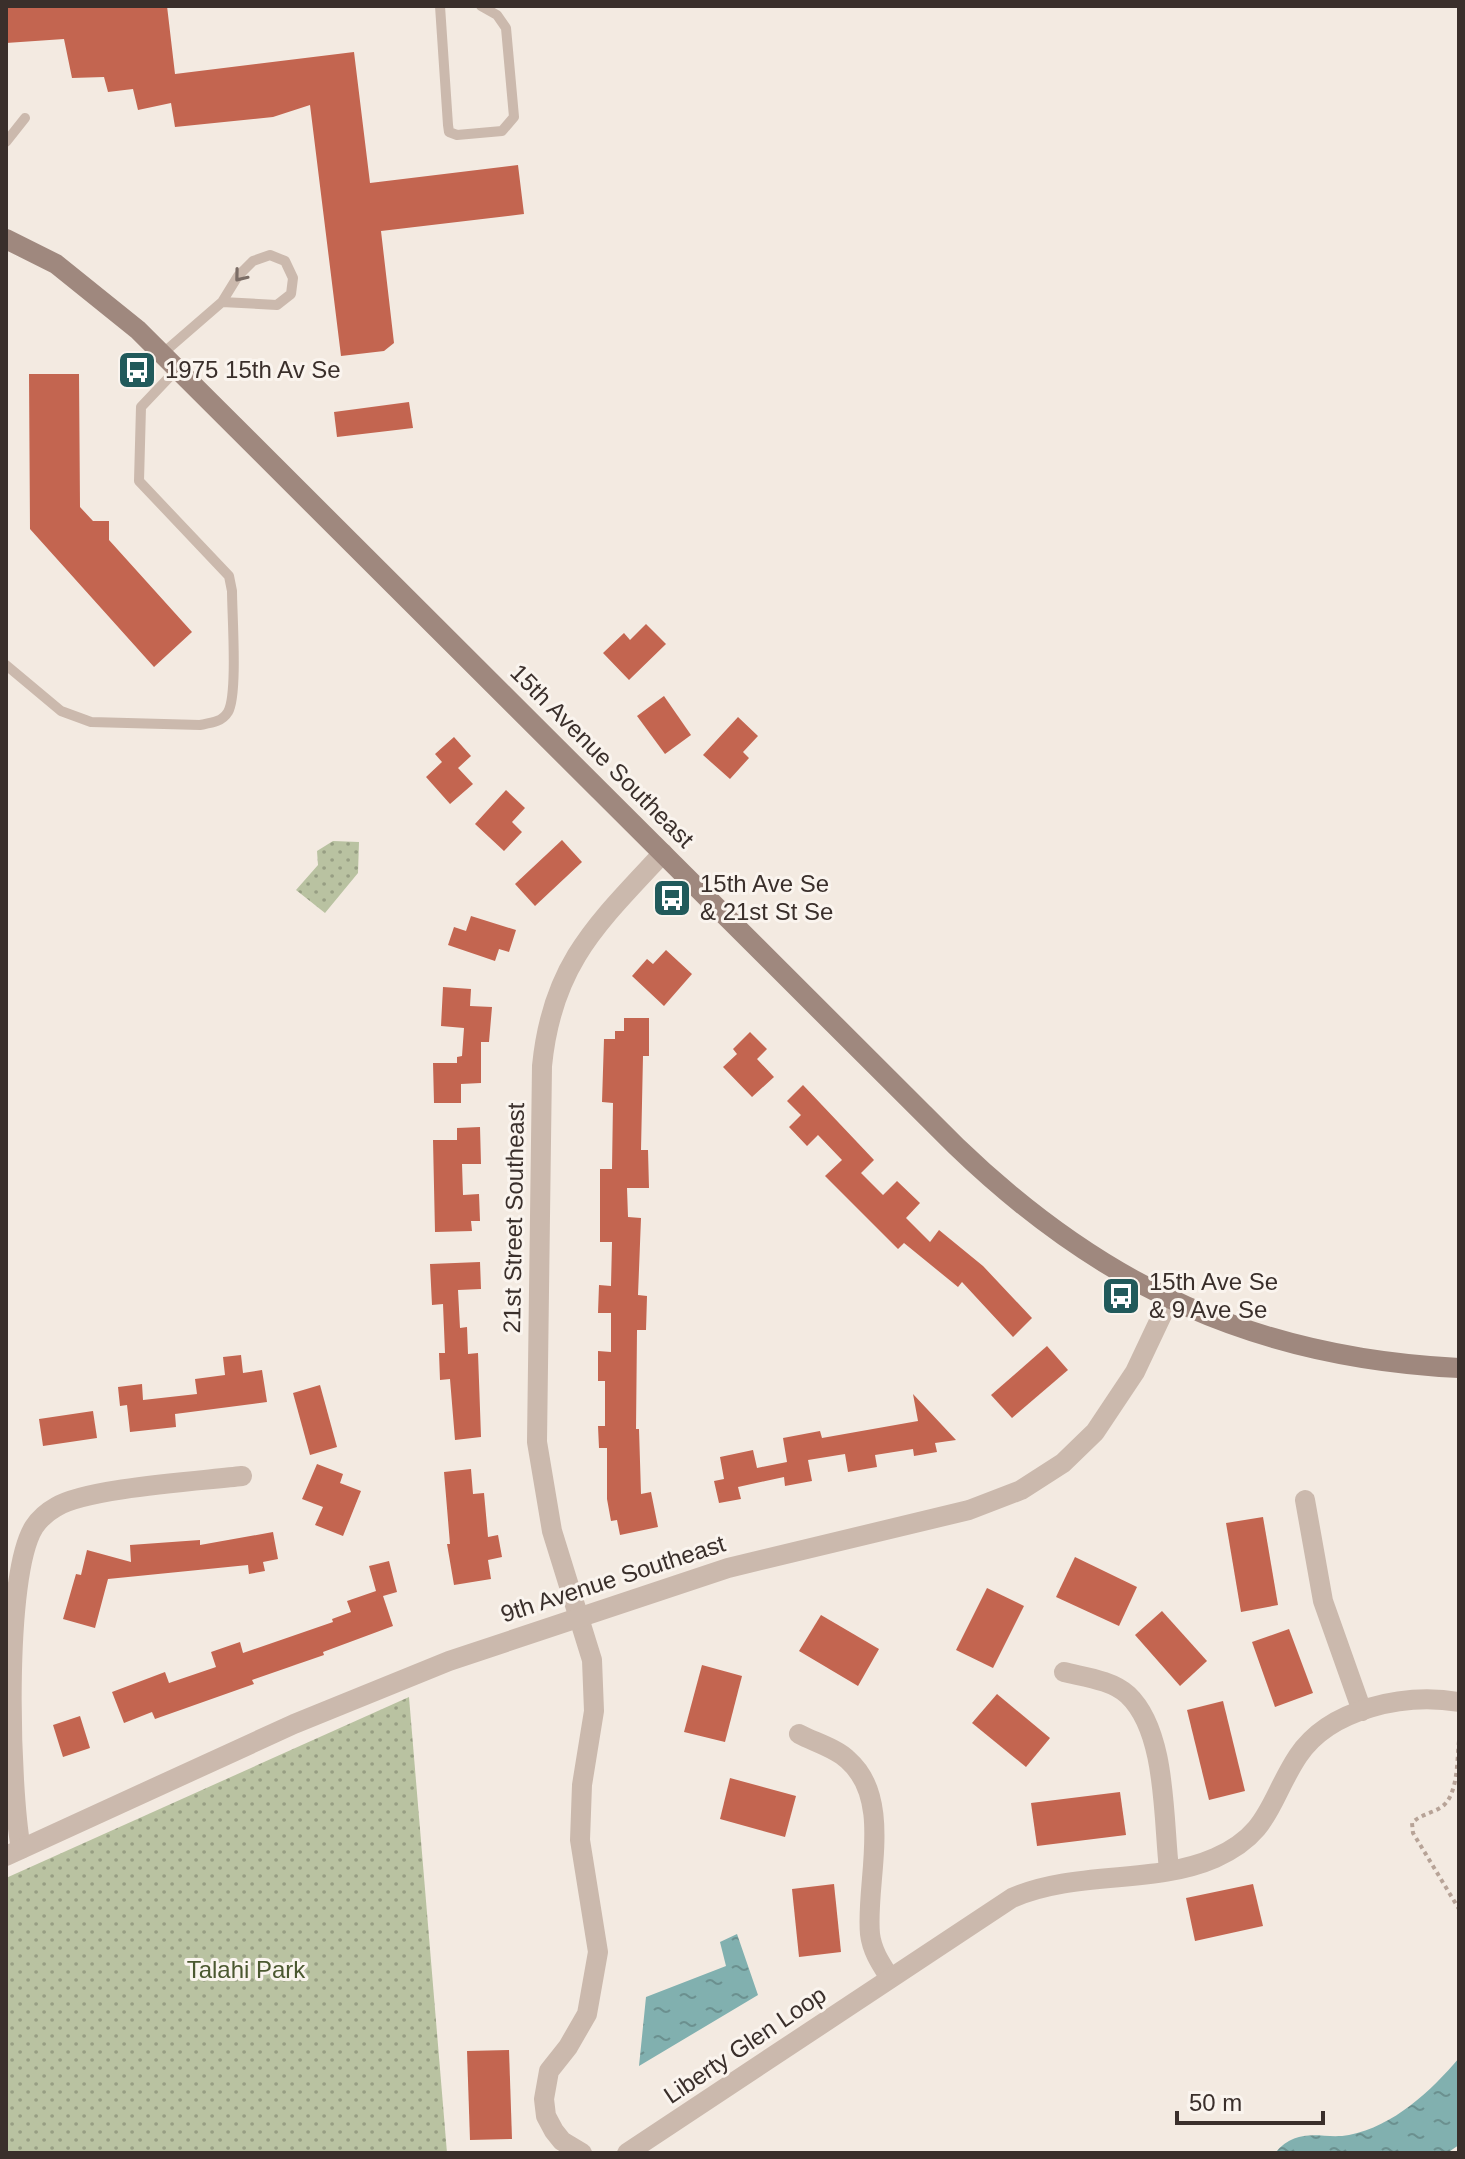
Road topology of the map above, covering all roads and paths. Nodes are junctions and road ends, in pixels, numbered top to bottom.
1 (440, 6) edge
2 (481, 6) edge
3 (25, 118) dead end
4 (6, 142) edge
5 (6, 239) edge
6 (222, 302) junction
7 (170, 361) junction
8 (6, 665) edge
9 (663, 853) junction
10 (1170, 1298) junction
11 (1459, 1368) edge
12 (242, 1476) dead end
13 (1305, 1500) dead end
14 (580, 1616) junction
15 (1064, 1672) dead end
16 (1456, 1697) edge
17 (1362, 1711) junction
18 (799, 1734) dead end
19 (1459, 1741) edge
20 (14, 1852) edge
21 (1169, 1869) junction
22 (1459, 1909) edge
23 (890, 1978) junction
24 (582, 2153) edge
25 (627, 2153) edge

1 - 2 lane
3 - 4 lane
5 - 7 main road, 15th Avenue Southeast
6 -> 6 lane
6 - 7 lane
7 - 8 lane
7 - 9 main road, 15th Avenue Southeast
9 - 10 main road, 15th Avenue Southeast
9 - 14 street, 21st Street Southeast
10 - 11 main road, 15th Avenue Southeast
10 - 14 street, 9th Avenue Southeast
12 - 20 street
13 - 17 street
14 - 20 street, 9th Avenue Southeast
14 - 24 street
15 - 21 street
16 - 17 street, Liberty Glen Loop
17 - 21 street, Liberty Glen Loop
18 - 23 street
19 - 22 path
21 - 23 street, Liberty Glen Loop
23 - 25 street, Liberty Glen Loop

